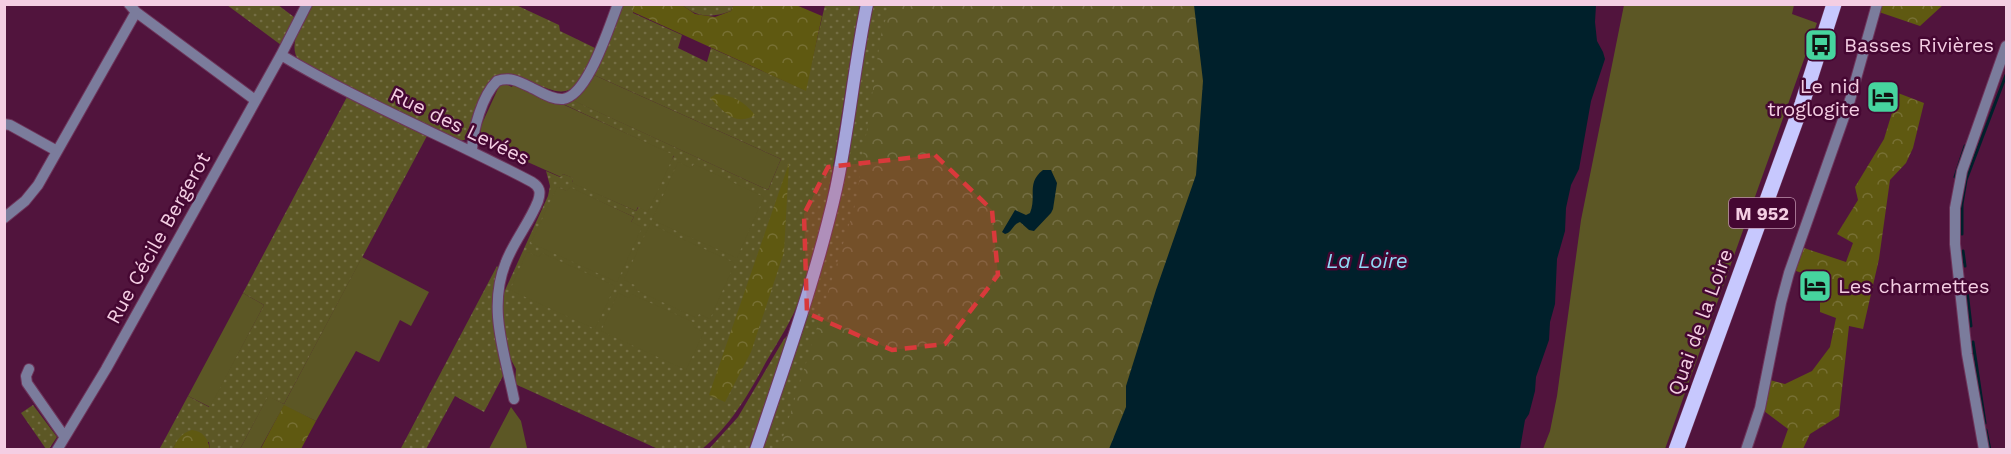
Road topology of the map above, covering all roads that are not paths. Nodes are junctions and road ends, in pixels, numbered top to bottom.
1 (307, 4) edge
2 (618, 4) edge
3 (867, 4) edge
4 (1834, 4) edge
5 (1877, 4) edge
6 (132, 8) edge
7 (2007, 46) edge
8 (281, 55) junction
9 (255, 100) junction
10 (4, 124) edge
11 (471, 150) junction
12 (57, 151) junction
13 (4, 218) edge
14 (29, 369) dead end
15 (514, 399) dead end
16 (64, 436) junction
17 (57, 450) edge
18 (756, 450) edge
19 (1676, 450) edge
20 (1746, 450) edge
21 (1984, 450) edge

1 - 8 street
2 - 11 street
3 - 18 main road
4 - 19 main road, Quai de la Loire / M 952
5 - 20 street
6 - 9 street
6 - 12 street
7 - 21 street
8 - 9 street, Rue Cécile Bergerot
8 - 11 street, Rue des Levées
9 - 16 street, Rue Cécile Bergerot
10 - 12 street
11 - 15 street, Rue des Levées
12 - 13 street
14 - 16 street
16 - 17 street, Rue Cécile Bergerot

